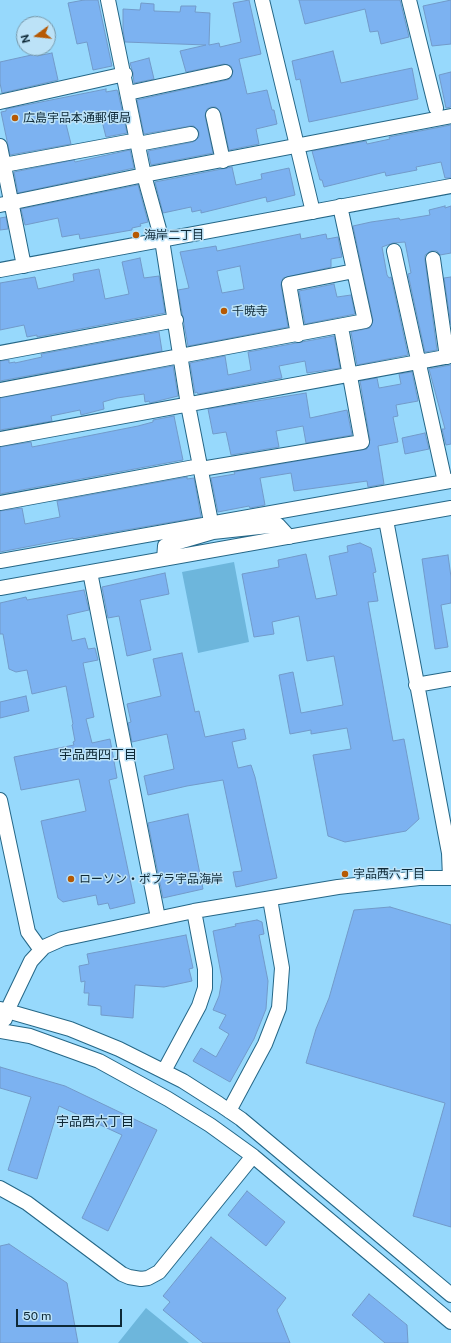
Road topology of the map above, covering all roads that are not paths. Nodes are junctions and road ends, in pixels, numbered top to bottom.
1 (108, 0) edge
2 (262, 0) edge
3 (409, 0) edge
4 (225, 72) dead end
5 (125, 74) junction
6 (128, 93) junction
7 (0, 102) edge
8 (436, 108) dead end
9 (213, 115) dead end
10 (451, 116) edge
11 (191, 134) dead end
12 (138, 142) junction
13 (297, 145) junction
14 (0, 146) edge
15 (223, 161) junction
16 (4, 165) junction
17 (144, 175) junction
18 (451, 186) edge
19 (6, 204) edge
20 (340, 206) junction
21 (313, 212) junction
22 (162, 240) junction
23 (394, 251) dead end
24 (433, 259) dead end
25 (24, 266) junction
26 (0, 270) edge
27 (354, 271) junction
28 (176, 320) junction
29 (341, 326) junction
30 (298, 335) junction
31 (0, 352) edge
32 (449, 356) edge
33 (181, 357) junction
34 (419, 361) junction
35 (349, 374) junction
36 (0, 390) edge
37 (188, 405) junction
38 (0, 439) edge
39 (201, 467) junction
40 (448, 482) edge
41 (0, 503) edge
42 (451, 508) edge
43 (386, 520) junction
44 (212, 527) junction
45 (289, 537) junction
46 (164, 559) junction
47 (0, 561) edge
48 (90, 572) junction
49 (0, 588) edge
50 (451, 679) edge
51 (416, 685) junction
52 (0, 800) edge
53 (451, 878) edge
54 (270, 899) junction
55 (194, 911) junction
56 (158, 918) junction
57 (41, 950) junction
58 (3, 1010) edge
59 (1, 1031) edge
60 (164, 1071) junction
61 (229, 1111) junction
62 (253, 1156) junction
63 (0, 1188) edge
64 (451, 1295) edge
65 (451, 1322) edge

1 - 5 street
2 - 13 street
3 - 8 street
4 - 6 street
5 - 6 street
5 - 7 street
6 - 12 street
9 - 15 street
10 - 13 street
11 - 12 street
12 - 16 street
12 - 17 street
13 - 15 street
13 - 21 street
14 - 16 street
15 - 17 street
16 - 19 street
17 - 19 street
17 - 22 street
18 - 20 street
19 - 25 street
20 - 21 street
20 - 27 street
21 - 22 street
22 - 25 street
22 - 28 street
23 - 34 street
24 - 32 street
25 - 26 street
27 - 29 street
27 - 30 street
28 - 31 street
28 - 33 street
29 - 30 street
29 - 35 street
30 - 33 street
32 - 34 street
33 - 36 street
33 - 37 street
34 - 35 street
34 - 40 street
35 - 37 street
35 - 39 street
37 - 38 street
37 - 39 street
39 - 41 street
39 - 44 street
40 - 44 street
42 - 43 street
43 - 45 street
43 - 51 street
44 - 45 street
44 - 46 street
44 - 47 street
45 - 46 street
46 - 48 street
48 - 49 street
48 - 56 street
50 - 51 street
51 - 53 street
52 - 57 street
53 - 54 street
54 - 55 street
54 - 61 street
55 - 56 street
55 - 60 street
56 - 57 street
57 - 58 street
58 - 59 street
58 - 60 street
59 - 62 street
60 - 61 street
61 - 64 street
62 - 63 street
62 - 65 street

